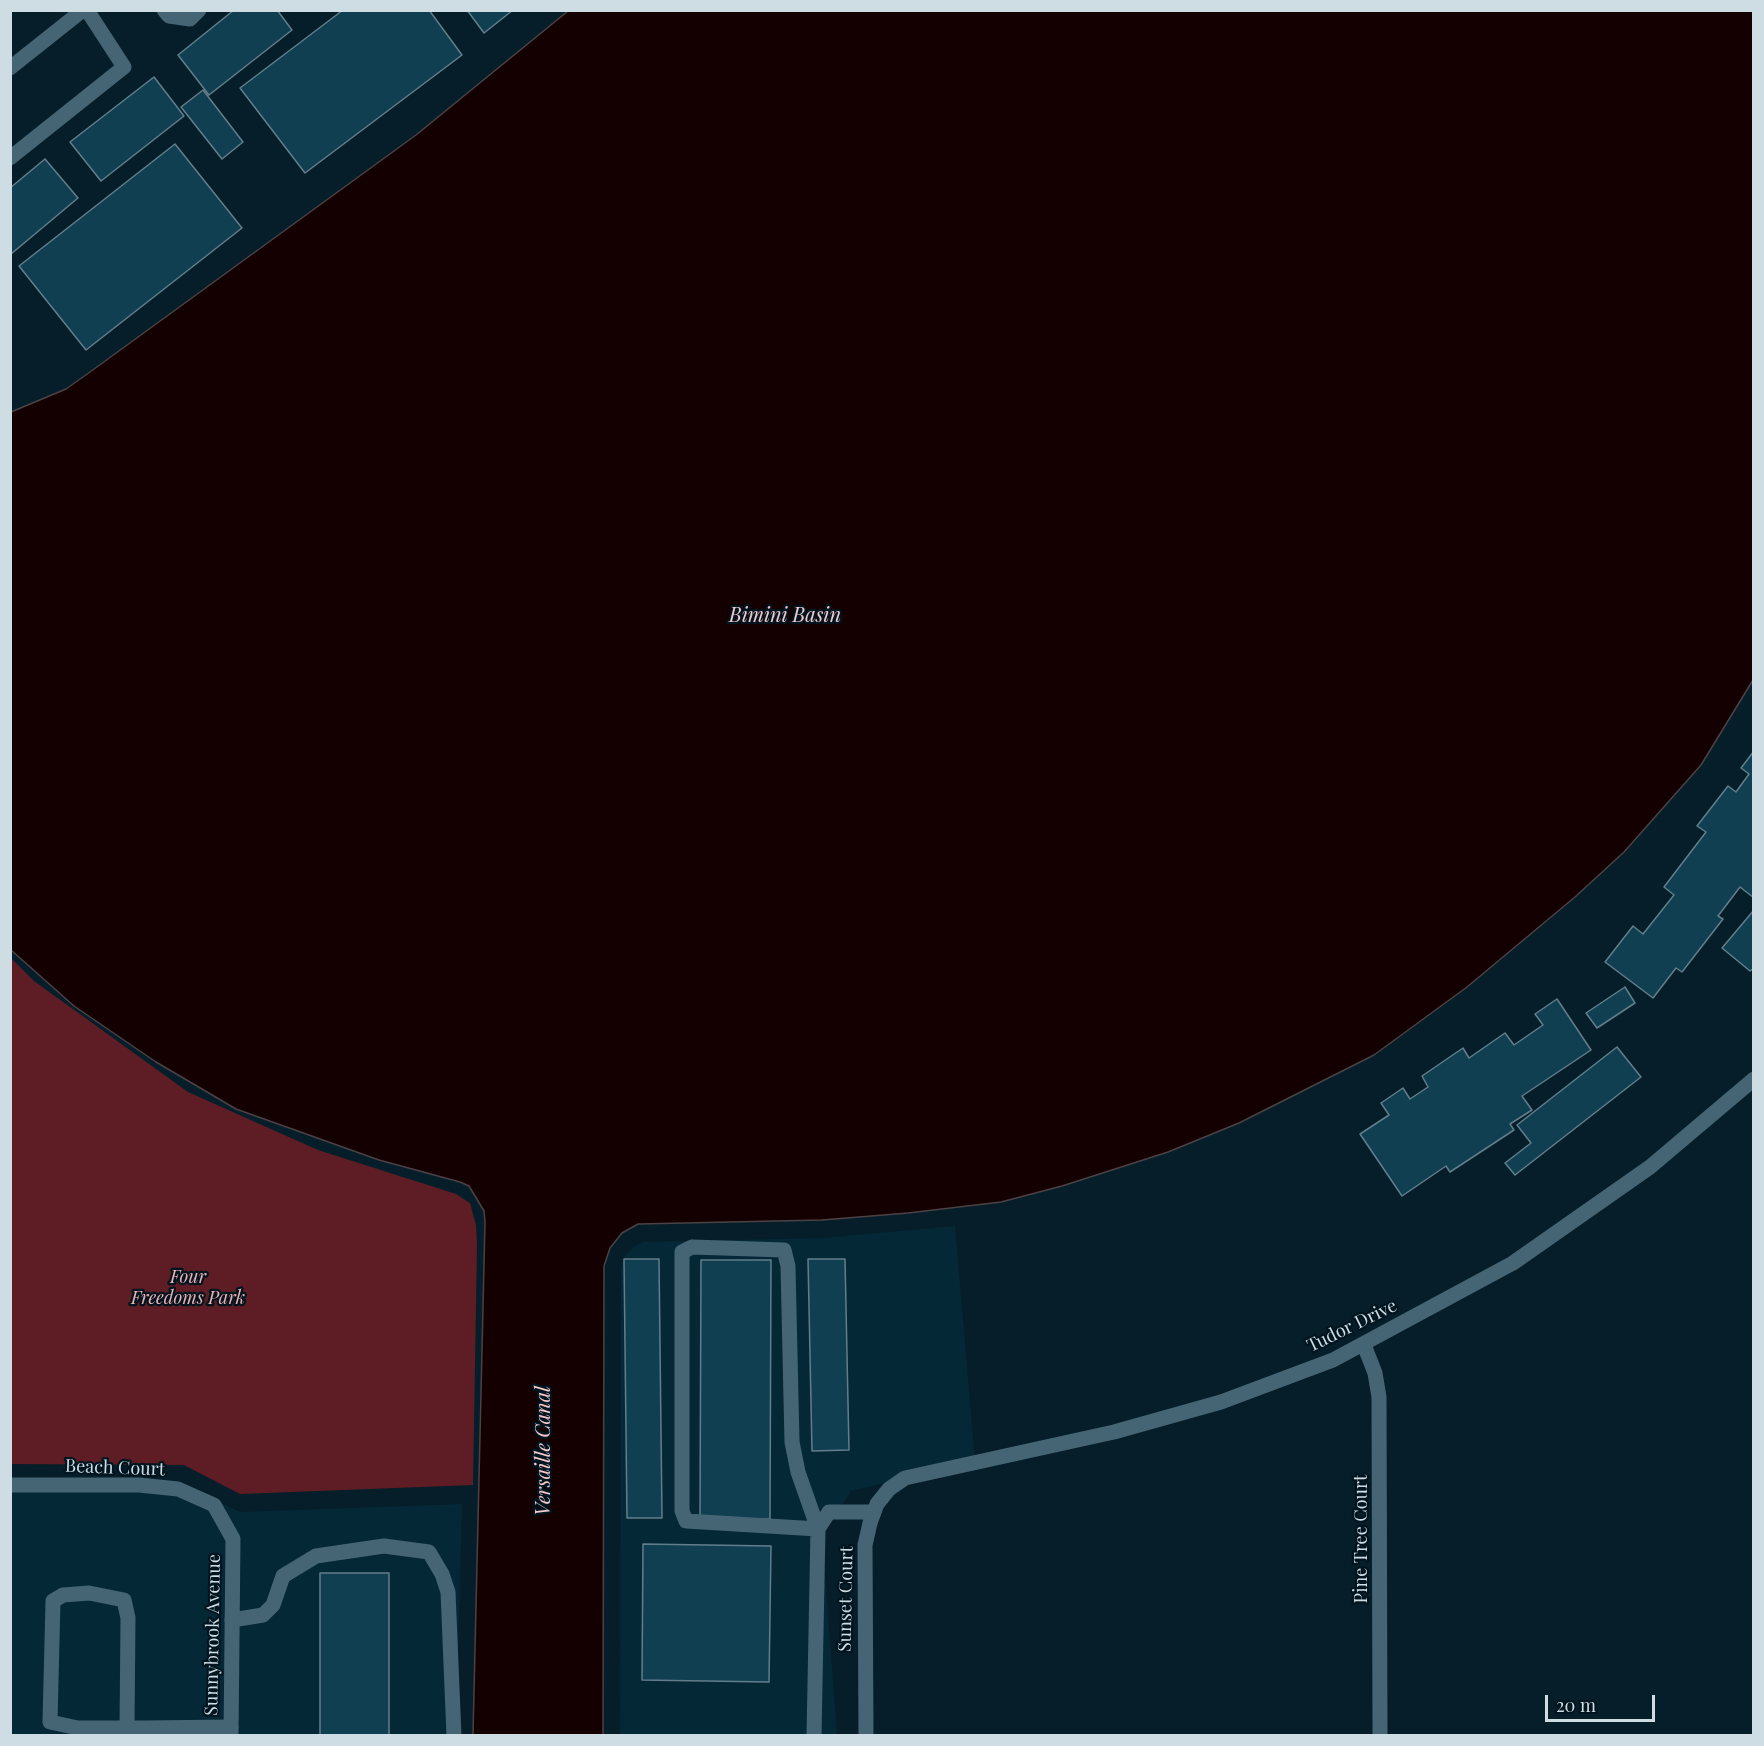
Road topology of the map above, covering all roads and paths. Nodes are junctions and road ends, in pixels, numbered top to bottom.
1 (85, 10) edge
2 (164, 10) edge
3 (200, 10) edge
4 (10, 68) edge
5 (10, 158) edge
6 (1754, 1079) edge
7 (1364, 1345) junction
8 (905, 1478) joint
9 (10, 1485) edge
10 (214, 1505) joint
11 (874, 1512) junction
12 (818, 1529) junction
13 (232, 1620) junction
14 (127, 1728) junction
15 (51, 1729) edge
16 (231, 1731) edge
17 (454, 1736) edge
18 (814, 1736) edge
19 (866, 1736) edge
20 (1380, 1736) edge

1 - 4 street
1 - 5 street
2 - 3 street
6 - 7 street, Tudor Drive
7 - 8 street, Tudor Drive
7 - 20 street, Pine Tree Court
8 - 11 street, Sunset Court
9 - 10 street, Beach Court
10 - 13 street, Sunnybrook Avenue
11 - 12 street
11 - 19 street, Sunset Court
12 - 12 street
12 - 18 street
13 - 16 street, Sunnybrook Avenue
13 - 17 street
14 - 15 street
14 - 15 street
14 - 16 street

